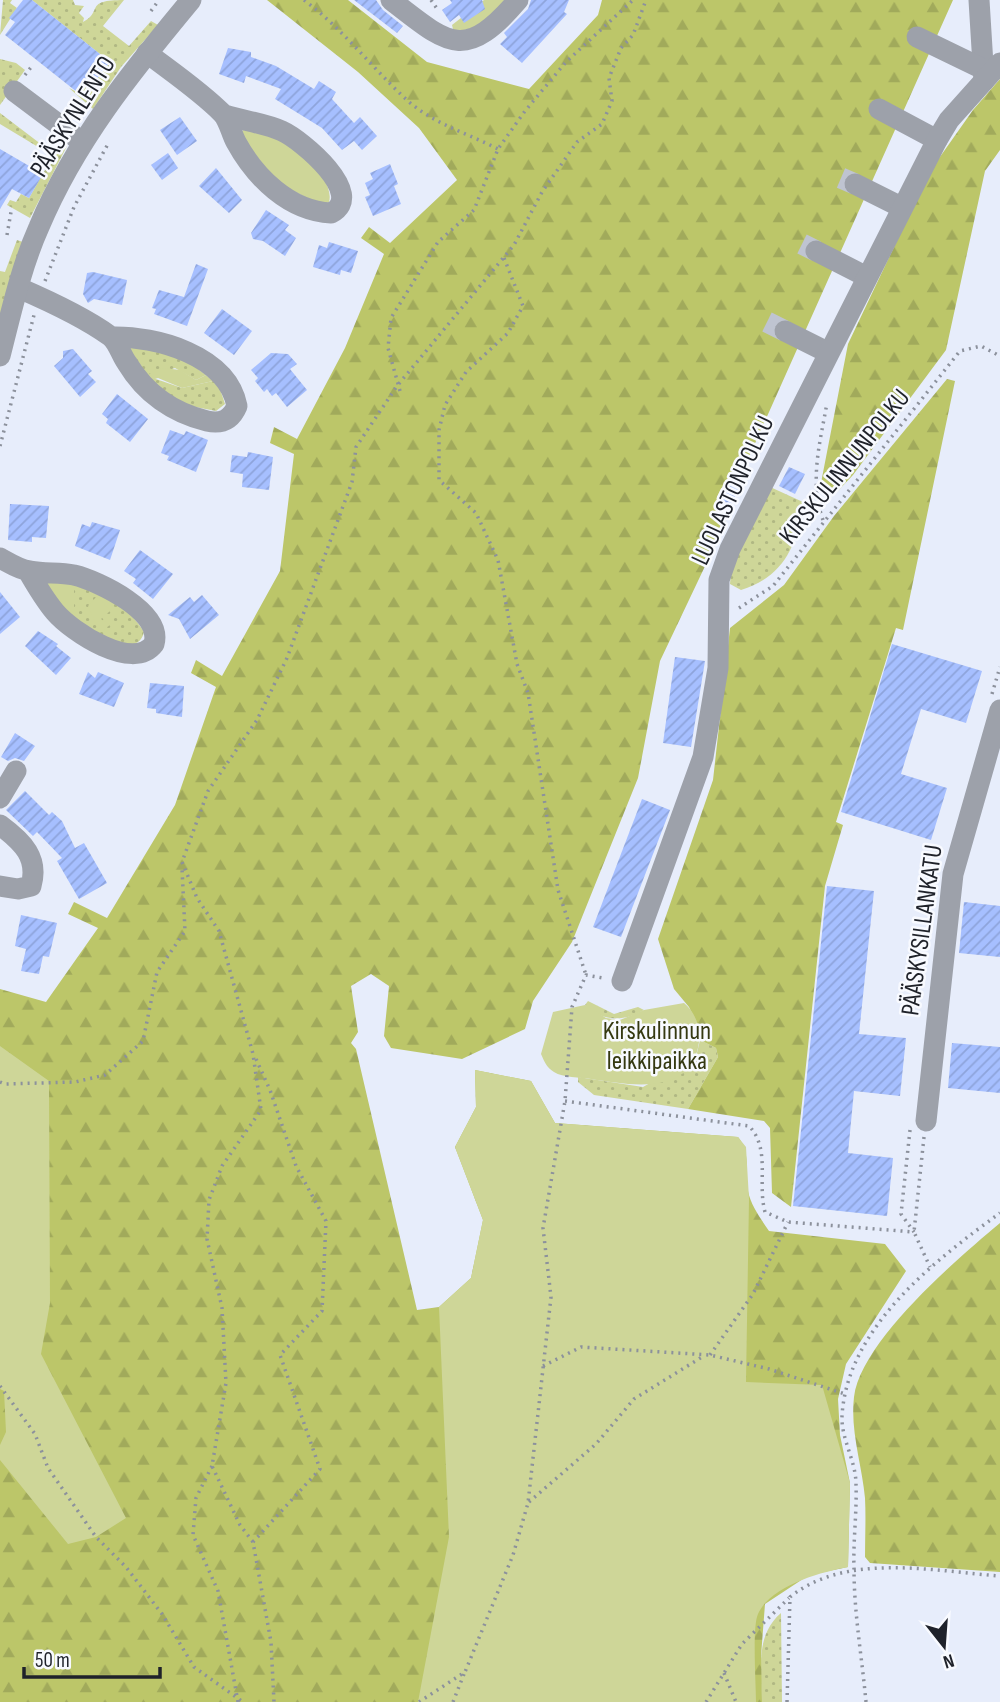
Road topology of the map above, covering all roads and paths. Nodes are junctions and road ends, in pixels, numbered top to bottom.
1 (159, 0) edge
2 (191, 0) edge
3 (304, 0) edge
4 (391, 0) edge
5 (518, 0) edge
6 (633, 0) edge
7 (646, 0) edge
8 (979, 0) edge
9 (150, 11) dead end
10 (917, 37) dead end
11 (147, 53) junction
12 (988, 71) edge
13 (14, 91) dead end
14 (879, 109) dead end
15 (225, 115) junction
16 (112, 137) dead end
17 (937, 140) junction
18 (82, 142) junction
19 (498, 149) junction
20 (855, 184) tunnel mouth
21 (901, 206) junction
22 (12, 212) dead end
23 (7, 236) dead end
24 (816, 251) tunnel mouth
25 (504, 257) junction
26 (867, 277) junction
27 (29, 293) junction
28 (785, 331) tunnel mouth
29 (112, 337) junction
30 (827, 352) junction
31 (0, 356) edge
32 (1000, 356) edge
33 (398, 388) junction
34 (827, 402) dead end
35 (0, 446) edge
36 (823, 520) junction
37 (0, 558) edge
38 (28, 571) junction
39 (716, 622) junction
40 (1000, 710) edge
41 (16, 771) dead end
42 (0, 798) edge
43 (0, 825) edge
44 (182, 862) junction
45 (0, 886) edge
46 (586, 975) junction
47 (622, 981) joint
48 (253, 1054) junction
49 (0, 1082) edge
50 (565, 1101) junction
51 (926, 1121) joint
52 (1000, 1213) edge
53 (788, 1222) junction
54 (914, 1232) junction
55 (930, 1267) junction
56 (710, 1355) junction
57 (703, 1356) junction
58 (541, 1367) junction
59 (0, 1386) edge
60 (845, 1394) junction
61 (212, 1465) junction
62 (528, 1503) junction
63 (253, 1542) junction
64 (854, 1571) junction
65 (1000, 1576) edge
66 (790, 1597) junction
67 (465, 1672) junction
68 (724, 1673) junction
69 (238, 1701) edge
70 (243, 1702) edge
71 (274, 1702) edge
72 (419, 1702) edge
73 (453, 1702) edge
74 (706, 1702) edge
75 (736, 1702) edge
76 (787, 1702) edge
77 (866, 1702) edge

1 - 9 path
2 - 11 street, PÄÄSKYNLENTO
3 - 19 path
4 - 5 street
6 - 19 path
7 - 25 path
8 - 12 street
10 - 12 street
11 - 15 street
11 - 18 street, PÄÄSKYNLENTO
12 - 17 street, LUOLASTONPOLKU
13 - 18 street
14 - 17 street
15 - 15 street
16 - 27 path
17 - 21 street, LUOLASTONPOLKU
18 - 27 street, PÄÄSKYNLENTO
19 - 33 path
20 - 21 street
21 - 26 street, LUOLASTONPOLKU
22 - 23 path
24 - 26 street
25 - 33 path
25 - 46 path
26 - 30 street, LUOLASTONPOLKU
27 - 29 street
27 - 31 street, PÄÄSKYNLENTO
27 - 35 path
28 - 30 street
29 - 29 street
30 - 39 street, LUOLASTONPOLKU
32 - 36 path, KIRSKULINNUNPOLKU
33 - 44 path
34 - 36 path
36 - 39 path, KIRSKULINNUNPOLKU
37 - 38 street
38 - 38 street
39 - 47 street, LUOLASTONPOLKU
40 - 51 street, PÄÄSKYSILLANKATU
41 - 42 street
43 - 45 street
44 - 48 path
44 - 49 path
46 - 47 path
46 - 50 path
48 - 61 path
48 - 63 path
50 - 53 path
50 - 58 path
51 - 54 path
52 - 55 path
53 - 54 path
53 - 56 path
54 - 55 path
55 - 60 path
56 - 57 path
56 - 60 path
57 - 58 path
57 - 62 path
58 - 62 path
59 - 69 path
60 - 64 path
61 - 63 path
61 - 69 path
62 - 67 path
63 - 71 path
64 - 65 path
64 - 66 path
64 - 77 path
66 - 68 path
66 - 76 path
67 - 72 path
67 - 73 path
68 - 74 path
68 - 75 path
69 - 70 path

